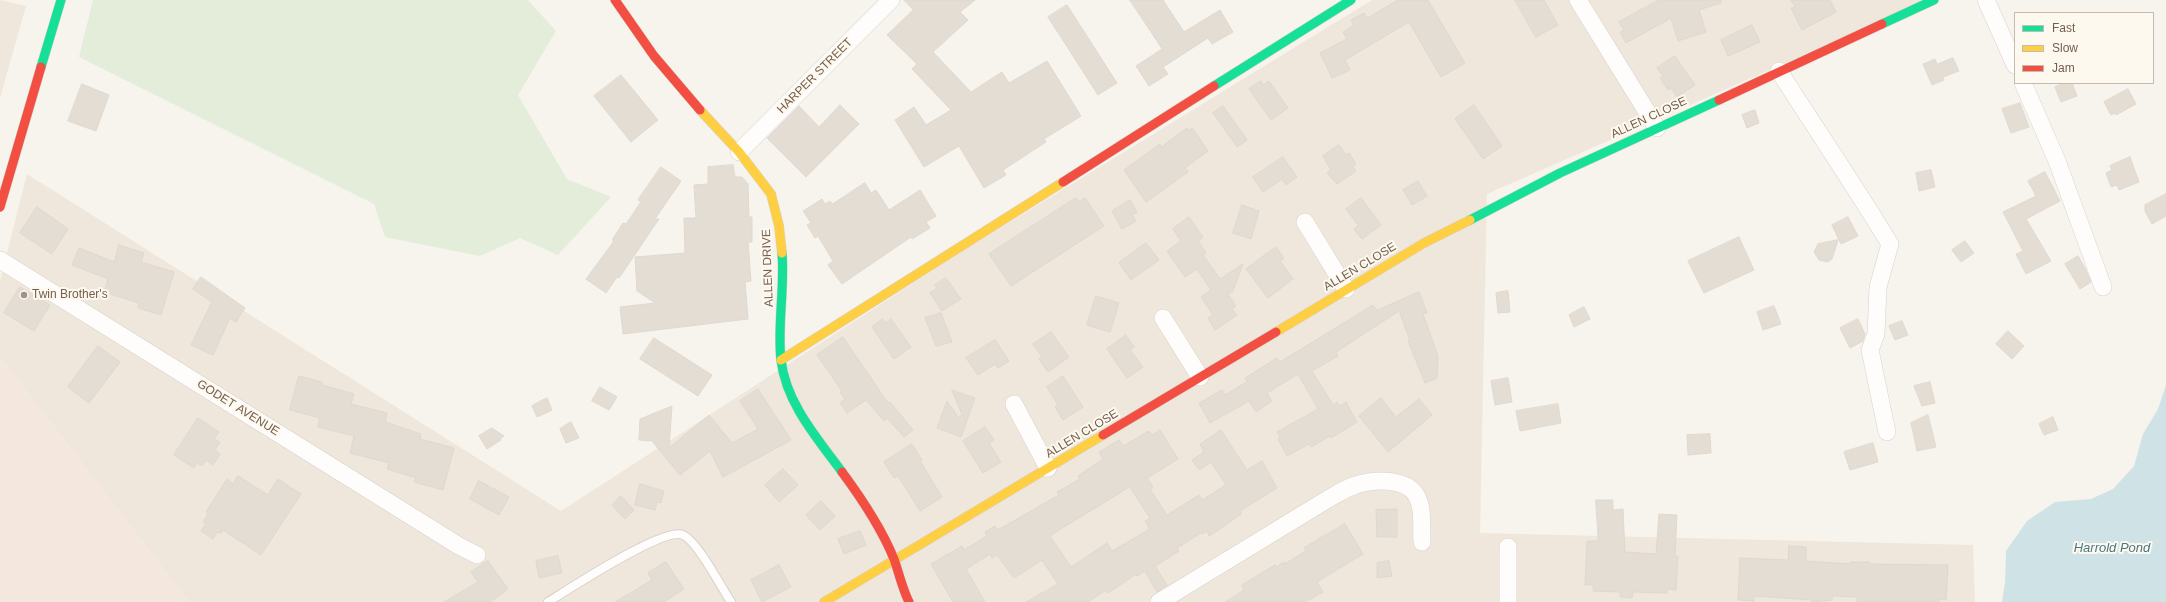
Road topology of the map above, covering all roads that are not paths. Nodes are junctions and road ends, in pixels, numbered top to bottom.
1 (50, 0) edge
2 (615, 0) edge
3 (892, 0) edge
4 (1352, 0) edge
5 (1578, 0) edge
6 (1934, 0) edge
7 (1986, 0) edge
8 (60, 1) edge
9 (2014, 63) edge
10 (1779, 71) junction
11 (2023, 84) edge
12 (1657, 128) junction
13 (739, 152) junction
14 (0, 207) edge
15 (1305, 222) dead end
16 (0, 260) edge
17 (2103, 286) dead end
18 (1346, 289) junction
19 (1163, 318) dead end
20 (781, 360) junction
21 (1200, 377) junction
22 (1014, 404) dead end
23 (1887, 432) dead end
24 (1048, 468) junction
25 (1422, 542) dead end
26 (1508, 547) dead end
27 (477, 555) dead end
28 (894, 559) junction
29 (548, 602) edge
30 (731, 602) edge
31 (824, 602) edge
32 (909, 602) edge
33 (1159, 602) edge
34 (1508, 602) edge

1 - 8 street
2 - 13 street, ALLEN DRIVE
3 - 13 street, HARPER STREET
4 - 20 street
5 - 12 street
6 - 10 street, ALLEN CLOSE
7 - 9 street
8 - 14 street
10 - 12 street, ALLEN CLOSE
10 - 23 street
11 - 17 street
12 - 18 street, ALLEN CLOSE
13 - 20 street, ALLEN DRIVE
15 - 18 street
16 - 27 street, GODET AVENUE
18 - 21 street, ALLEN CLOSE
19 - 21 street
20 - 28 street, ALLEN DRIVE
21 - 24 street, ALLEN CLOSE
22 - 24 street
24 - 28 street, ALLEN CLOSE
25 - 33 street
26 - 34 street
28 - 31 street, ALLEN CLOSE
28 - 32 street, ALLEN DRIVE
29 - 30 lane

